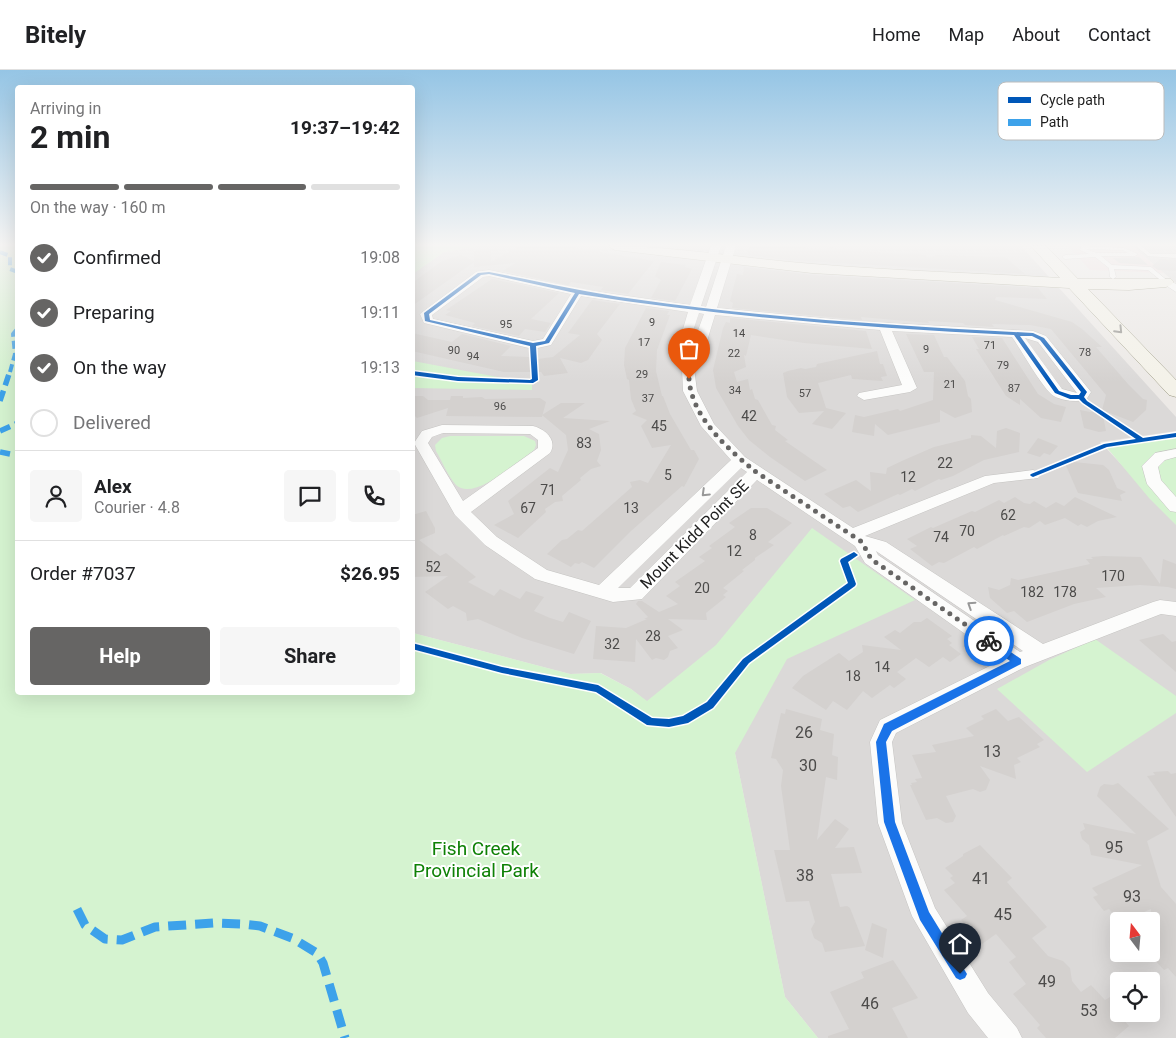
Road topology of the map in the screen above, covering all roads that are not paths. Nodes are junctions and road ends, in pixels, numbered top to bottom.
1 (457, 291) edge
2 (574, 291) edge
3 (704, 291) edge
4 (714, 291) edge
5 (1091, 291) edge
6 (1097, 291) edge
7 (1112, 291) edge
8 (578, 292) junction
9 (1110, 300) junction
10 (696, 308) junction
11 (711, 310) junction
12 (885, 328) junction
13 (1016, 334) junction
14 (688, 368) junction
15 (1176, 368) edge
16 (1176, 390) edge
17 (864, 396) dead end
18 (1176, 453) edge
19 (740, 460) junction
20 (756, 472) junction
21 (1032, 475) dead end
22 (1176, 507) edge
23 (462, 511) junction
24 (857, 538) junction
25 (602, 593) junction
26 (1176, 609) edge
27 (1040, 652) junction
28 (1018, 661) junction
29 (1007, 1038) edge

1 - 8 street
2 - 8 street
3 - 10 street
4 - 11 street
5 -> 16 street
6 - 9 street
7 - 9 street
8 - 10 street
9 - 15 street
10 - 11 street
10 - 14 street
11 - 12 street
11 - 14 street
12 - 13 street
12 - 17 street
13 - 13 street
14 - 19 street
18 - 22 street
19 - 20 street
19 -> 25 street, Mount Kidd Point SE
20 - 24 street
20 - 25 street, Mount Kidd Point SE
21 - 24 street
23 - 23 street, Mount Kidd Point SE
23 - 25 street, Mount Kidd Point SE
27 -> 24 street
24 - 28 street
26 - 27 street
27 - 28 street
28 - 29 street

